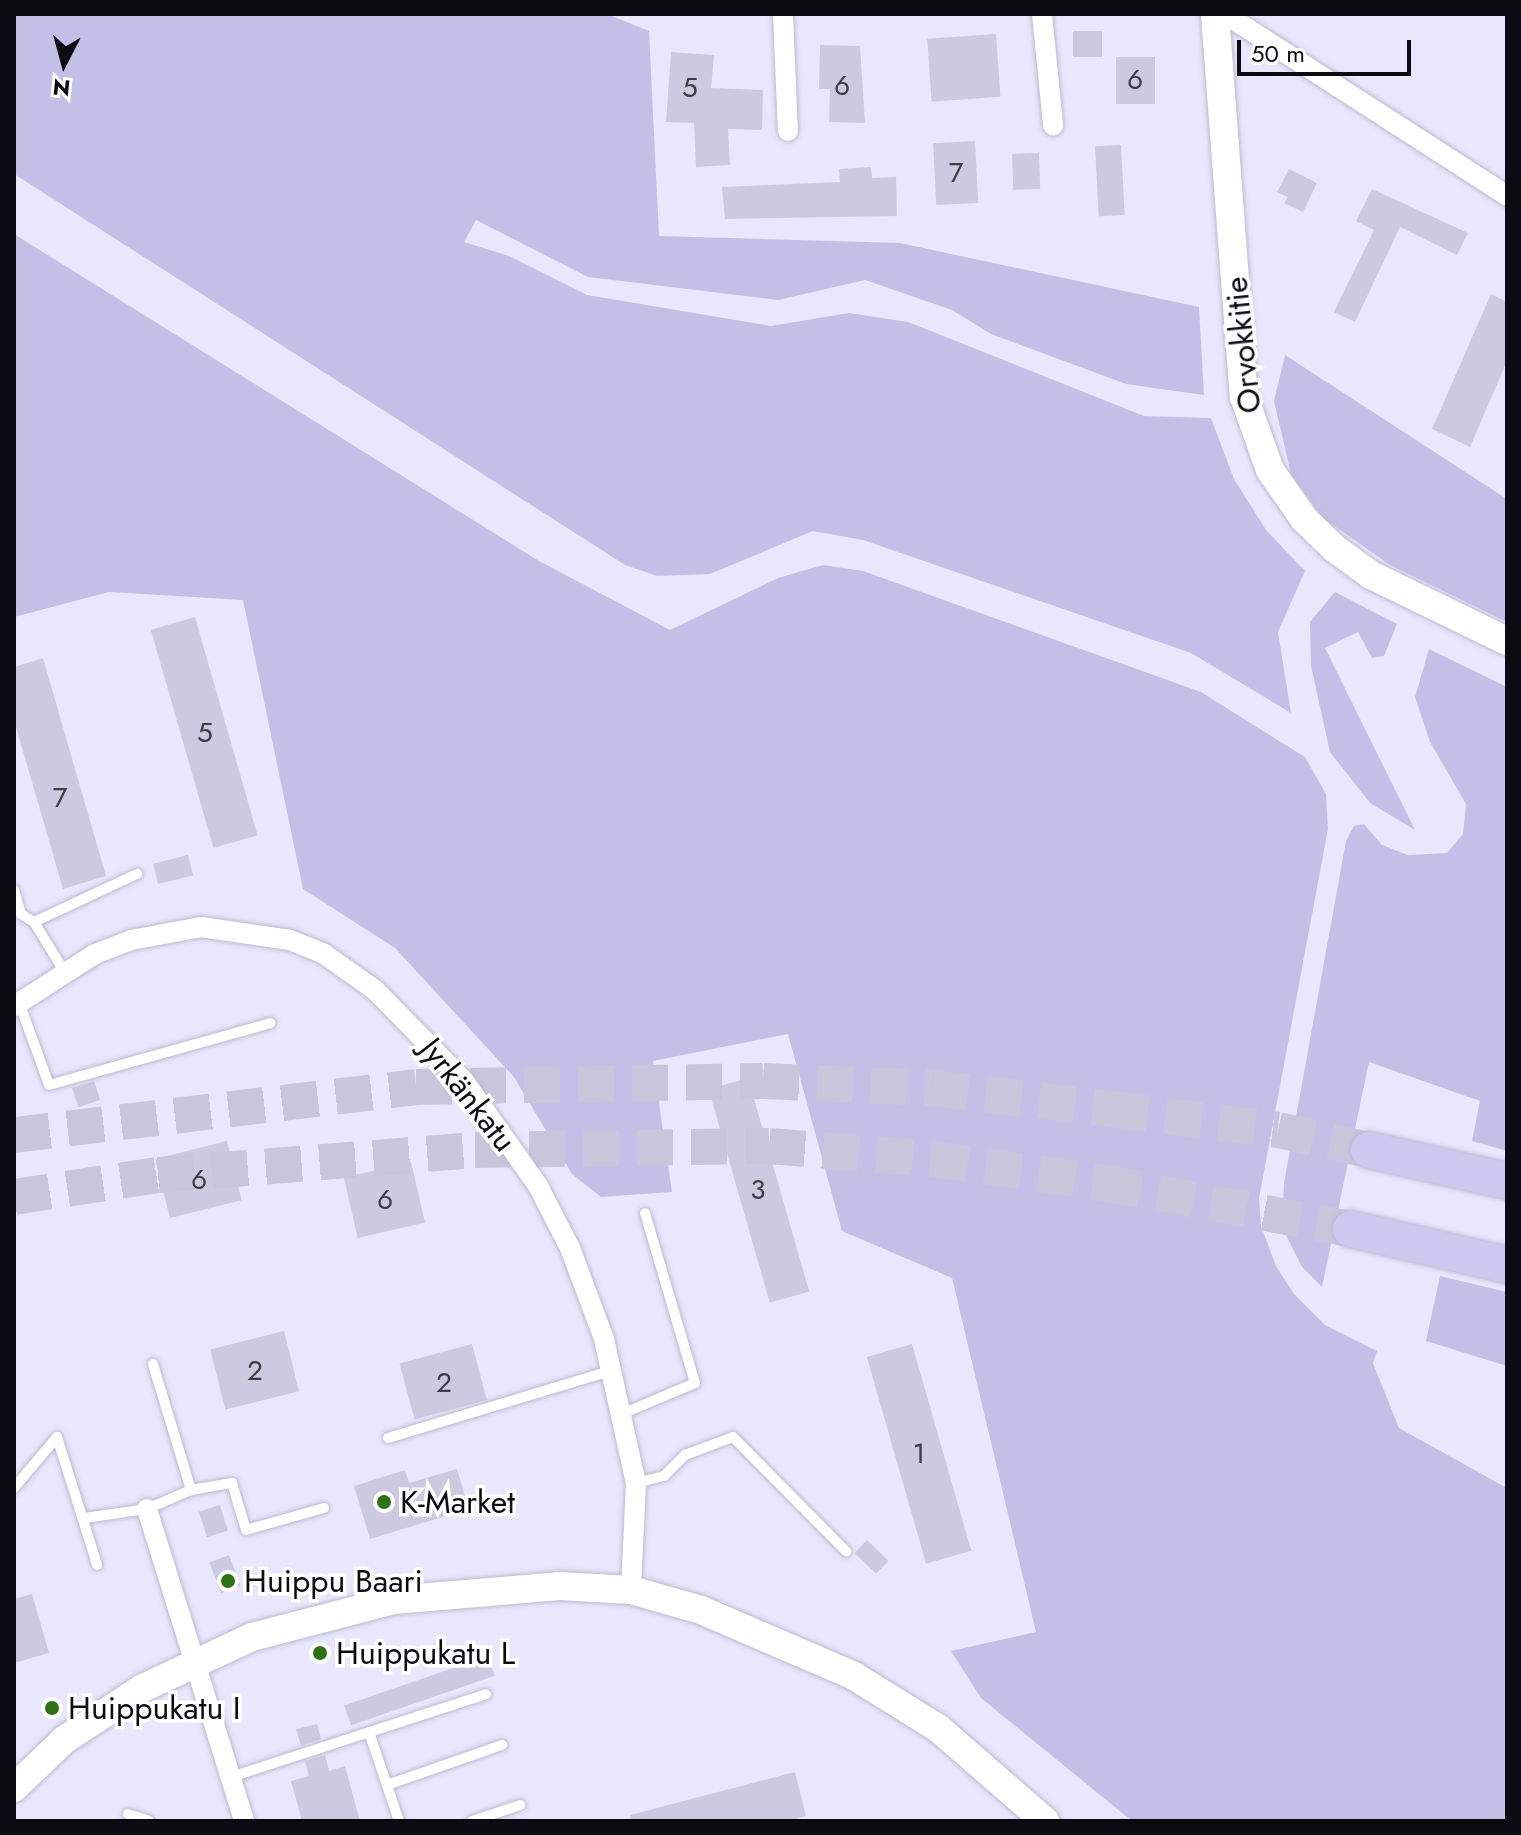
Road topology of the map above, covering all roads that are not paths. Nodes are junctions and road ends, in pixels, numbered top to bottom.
1 (783, 14) edge
2 (1042, 14) edge
3 (1215, 14) edge
4 (1225, 14) edge
5 (1053, 125) dead end
6 (788, 131) dead end
7 (1507, 196) edge
8 (1507, 641) edge
9 (137, 874) dead end
10 (14, 890) edge
11 (34, 922) junction
12 (64, 971) junction
13 (16, 1004) edge
14 (271, 1023) dead end
15 (1369, 1150) tunnel mouth
16 (1507, 1181) edge
17 (645, 1213) dead end
18 (1351, 1229) tunnel mouth
19 (1507, 1265) edge
20 (153, 1364) dead end
21 (613, 1370) junction
22 (624, 1413) junction
23 (388, 1438) dead end
24 (636, 1483) junction
25 (14, 1488) edge
26 (191, 1490) junction
27 (324, 1508) dead end
28 (147, 1509) junction
29 (85, 1518) junction
30 (846, 1551) dead end
31 (97, 1565) dead end
32 (631, 1590) junction
33 (195, 1661) junction
34 (486, 1694) dead end
35 (369, 1732) junction
36 (502, 1745) dead end
37 (231, 1777) junction
38 (387, 1785) junction
39 (14, 1788) edge
40 (520, 1805) dead end
41 (128, 1814) dead end
42 (149, 1821) edge
43 (244, 1821) edge
44 (399, 1821) edge
45 (472, 1821) edge
46 (1045, 1821) edge

1 - 6 street
2 - 5 street
3 - 8 street, Orvokkitie
4 - 7 street
9 - 11 lane
10 - 11 lane
11 - 12 lane
12 - 13 street, Jyrkänkatu
12 - 21 street, Jyrkänkatu
13 - 14 lane
15 - 16 highway
17 - 22 lane
18 - 19 highway
20 - 26 lane
21 - 22 street, Jyrkänkatu
21 - 23 lane
22 - 24 street, Jyrkänkatu
24 - 30 lane
24 - 32 street, Jyrkänkatu
25 - 29 lane
26 - 27 lane
26 - 28 lane
28 - 29 lane
28 - 33 street
29 - 31 lane
32 - 33 street
32 - 46 street
33 - 37 street
33 - 39 street
34 - 35 lane
35 - 37 lane
35 - 38 lane
36 - 38 lane
37 - 43 street
38 - 44 lane
40 - 45 lane
41 - 42 lane

